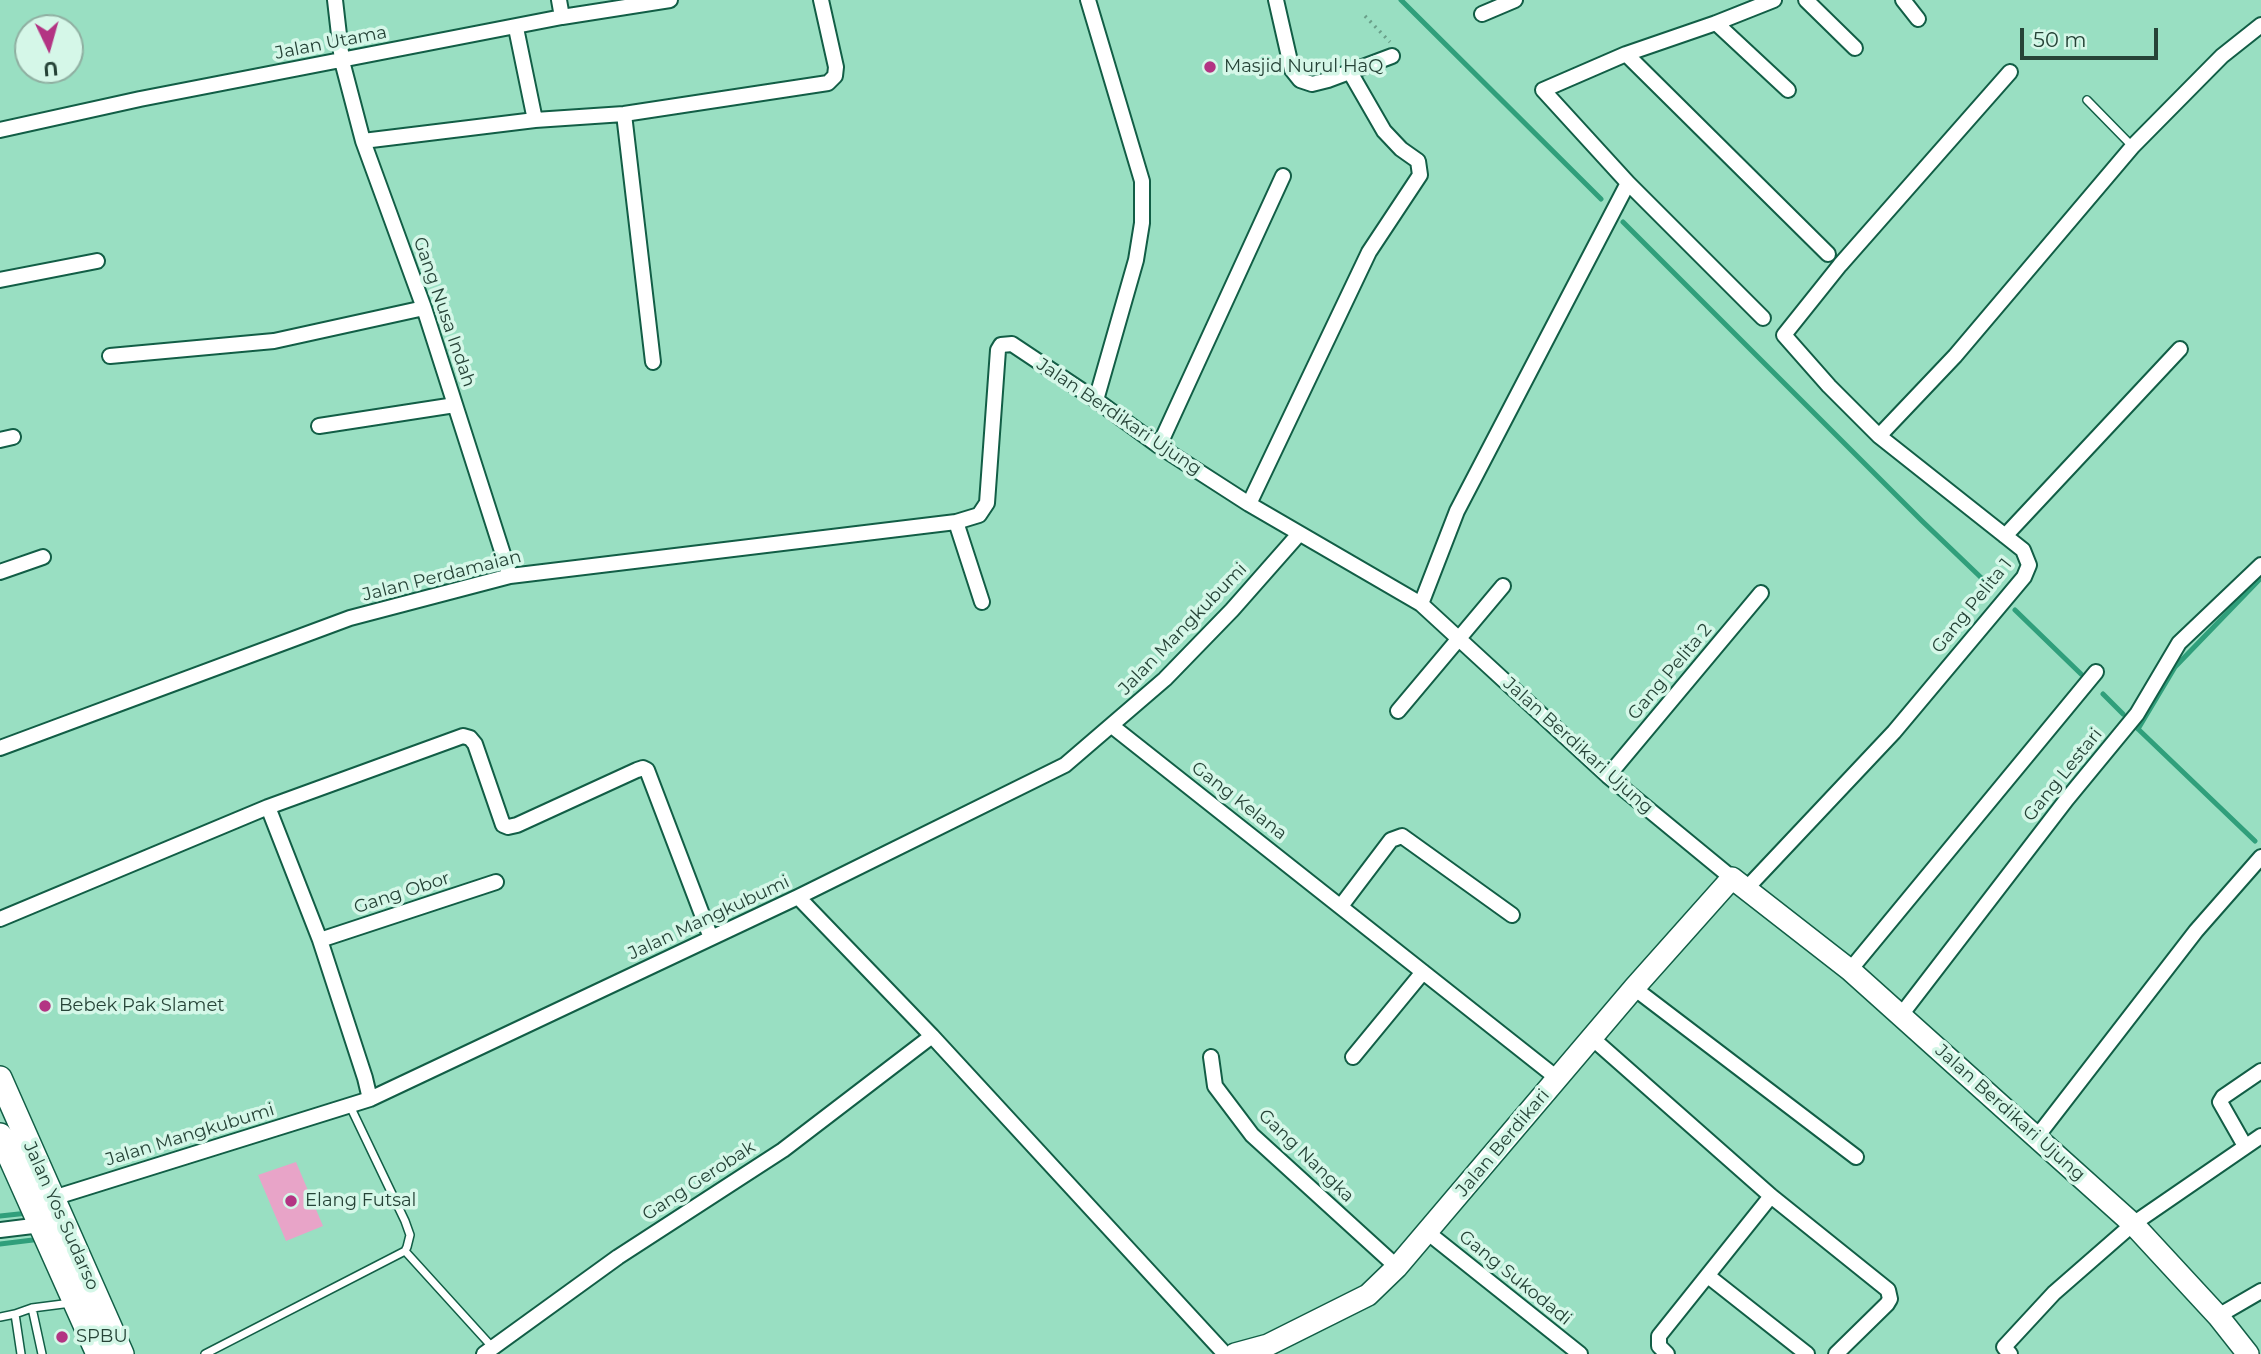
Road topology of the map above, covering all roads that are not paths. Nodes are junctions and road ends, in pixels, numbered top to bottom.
1 (335, 0) edge
2 (559, 0) edge
3 (670, 0) edge
4 (821, 0) edge
5 (1088, 0) edge
6 (1276, 0) edge
7 (1515, 0) edge
8 (1774, 0) edge
9 (1806, 0) edge
10 (1903, 0) edge
11 (1482, 14) dead end
12 (562, 17) junction
13 (1918, 19) dead end
14 (1716, 23) junction
15 (2261, 26) edge
16 (516, 28) junction
17 (1856, 48) dead end
18 (1626, 54) junction
19 (1392, 56) road end
20 (342, 61) junction
21 (1350, 72) junction
22 (2010, 72) dead end
23 (1788, 90) dead end
24 (2087, 100) dead end
25 (624, 114) junction
26 (535, 120) junction
27 (0, 131) edge
28 (363, 141) junction
29 (2133, 146) junction
30 (1283, 176) dead end
31 (1628, 183) junction
32 (1828, 254) dead end
33 (97, 261) dead end
34 (0, 280) edge
35 (424, 308) junction
36 (1763, 318) dead end
37 (2180, 349) dead end
38 (110, 356) dead end
39 (653, 362) dead end
40 (1096, 400) junction
41 (455, 405) junction
42 (319, 426) dead end
43 (1879, 436) junction
44 (1159, 446) junction
45 (1249, 504) junction
46 (956, 522) junction
47 (1299, 534) junction
48 (2005, 536) junction
49 (43, 557) dead end
50 (2261, 565) edge
51 (0, 572) edge
52 (510, 576) junction
53 (1503, 586) dead end
54 (1761, 593) dead end
55 (982, 602) dead end
56 (1420, 604) junction
57 (1460, 639) junction
58 (2096, 671) dead end
59 (1398, 711) dead end
60 (1112, 726) junction
61 (0, 748) edge
62 (1608, 776) junction
63 (268, 807) junction
64 (2259, 865) edge
65 (496, 882) dead end
66 (1739, 883) junction
67 (798, 897) junction
68 (1341, 906) junction
69 (1512, 915) dead end
70 (0, 919) edge
71 (711, 938) junction
72 (320, 940) junction
73 (1850, 971) junction
74 (1423, 972) junction
75 (1634, 988) junction
76 (1901, 1016) junction
77 (932, 1036) junction
78 (1592, 1038) junction
79 (1211, 1057) dead end
80 (1353, 1057) dead end
81 (2261, 1071) edge
82 (0, 1078) edge
83 (1557, 1078) junction
84 (370, 1099) junction
85 (350, 1105) junction
86 (0, 1135) edge
87 (2261, 1136) edge
88 (2036, 1138) junction
89 (2245, 1146) junction
90 (1856, 1157) dead end
91 (1771, 1196) junction
92 (53, 1198) junction
93 (2133, 1224) junction
94 (41, 1225) junction
95 (0, 1230) edge
96 (1427, 1233) junction
97 (405, 1251) junction
98 (1397, 1267) junction
99 (1708, 1276) junction
100 (2261, 1291) edge
101 (74, 1302) junction
102 (32, 1308) junction
103 (15, 1314) junction
104 (2218, 1316) junction
105 (0, 1317) edge
106 (1274, 1350) edge
107 (489, 1351) edge
108 (21, 1354) edge
109 (41, 1354) edge
110 (98, 1354) edge
111 (122, 1354) edge
112 (205, 1354) edge
113 (1225, 1354) edge
114 (1235, 1354) edge
115 (1580, 1354) edge
116 (1667, 1354) edge
117 (1807, 1354) edge
118 (1836, 1354) edge
119 (2010, 1354) edge
120 (2248, 1354) edge

1 - 20 street, Gang Nusa Indah
2 - 12 street
3 - 12 street, Jalan Utama
4 - 25 street
5 - 40 street
6 - 21 street
7 - 11 street
8 - 14 street
9 - 17 street
10 - 13 street
12 - 16 street, Jalan Utama
14 - 18 street
14 - 23 street
15 - 29 street
16 - 20 street, Jalan Utama
16 - 26 street
18 - 31 street
18 - 32 street
19 - 21 street
20 - 27 street, Jalan Utama
20 - 28 street, Gang Nusa Indah
21 - 45 street
22 - 43 street, Gang Pelita 1
24 - 29 lane
25 - 26 street
25 - 39 street
26 - 28 street
28 - 35 street, Gang Nusa Indah
29 - 43 street
30 - 44 street
31 - 36 street
31 - 56 street
33 - 34 street
35 - 38 street
35 - 41 street, Gang Nusa Indah
37 - 48 street
40 - 44 street, Jalan Berdikari Ujung
40 - 46 street, Jalan Berdikari Ujung
41 - 42 street
41 - 52 street, Gang Nusa Indah
43 - 48 street, Gang Pelita 1
44 - 45 street, Jalan Berdikari Ujung
45 - 47 street, Jalan Berdikari Ujung
46 - 52 street, Jalan Perdamaian
46 - 55 street
47 - 56 street, Jalan Berdikari Ujung
47 - 60 street, Jalan Mangkubumi
48 - 66 street, Gang Pelita 1
49 - 51 street
50 - 76 street, Gang Lestari
52 - 61 street, Jalan Perdamaian
53 - 57 street
54 - 62 street, Gang Pelita 2
56 - 57 street, Jalan Berdikari Ujung
57 - 59 street
57 - 62 street, Jalan Berdikari Ujung
58 - 73 street
60 - 67 street, Jalan Mangkubumi
60 - 68 street, Gang Kelana
62 - 66 street, Jalan Berdikari Ujung
63 - 70 street
63 - 71 street
63 - 72 street
64 - 88 street
65 - 72 street, Gang Obor
66 - 73 street, Jalan Berdikari Ujung
66 - 75 street, Jalan Berdikari
67 - 71 street, Jalan Mangkubumi
67 - 77 street
68 - 69 street
68 - 74 street, Gang Kelana
71 - 84 street, Jalan Mangkubumi
72 - 84 street
73 - 76 street, Jalan Berdikari Ujung
74 - 80 street
74 - 83 street, Gang Kelana
75 - 78 street, Jalan Berdikari
75 - 90 street
76 - 88 street, Jalan Berdikari Ujung
77 - 107 street, Gang Gerobak
77 - 113 street
78 - 83 street, Jalan Berdikari
78 - 91 street
79 - 98 street, Gang Nangka
81 - 89 street
82 - 92 main road, Jalan Yos Sudarso
83 - 96 street, Jalan Berdikari
84 - 85 street, Jalan Mangkubumi
85 - 92 street, Jalan Mangkubumi
85 - 97 lane
86 - 94 main road, Jalan Yos Sudarso
87 - 89 street
88 - 93 street, Jalan Berdikari Ujung
89 - 93 street
91 - 99 street
91 - 118 street
92 - 111 main road, Jalan Yos Sudarso
93 - 104 street, Jalan Berdikari Ujung
93 - 119 street
94 - 95 street
94 - 101 main road, Jalan Yos Sudarso
96 - 98 street, Jalan Berdikari
96 - 115 street, Gang Sukodadi
97 - 107 lane
97 - 112 lane
98 - 106 street, Jalan Berdikari
99 - 116 street
99 - 117 street
100 - 104 street
101 - 102 lane
101 - 110 main road, Jalan Yos Sudarso
102 - 103 lane
102 - 109 lane
103 - 105 lane
103 - 108 lane
104 - 120 street, Jalan Berdikari Ujung
106 - 114 street, Jalan Berdikari

